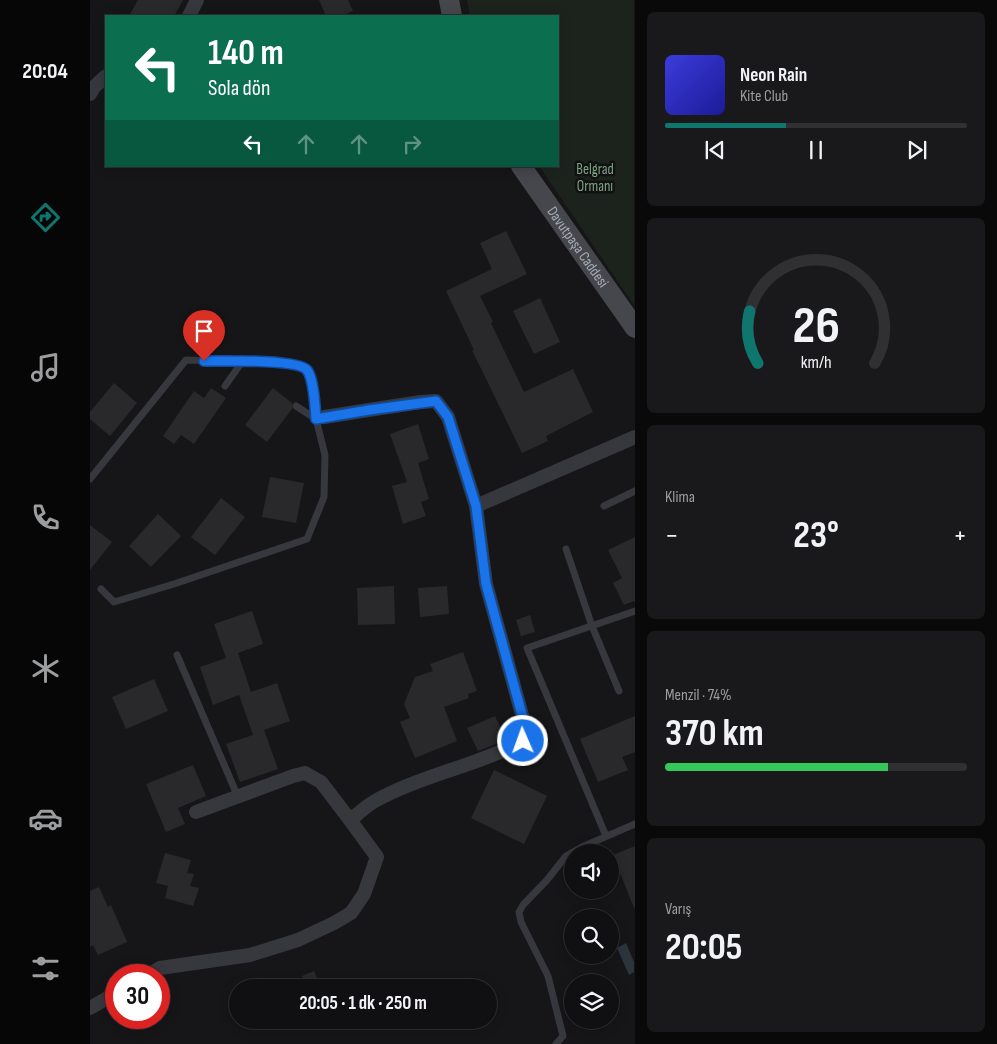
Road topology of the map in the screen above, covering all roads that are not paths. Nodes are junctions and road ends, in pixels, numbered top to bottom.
1 (197, 0) edge
2 (450, 0) edge
3 (190, 15) edge
4 (452, 15) edge
5 (105, 77) edge
6 (90, 94) edge
7 (522, 167) edge
8 (634, 328) edge
9 (242, 362) junction
10 (225, 386) dead end
11 (296, 406) dead end
12 (320, 418) junction
13 (634, 437) edge
14 (90, 479) edge
15 (634, 491) edge
16 (476, 506) junction
17 (604, 506) dead end
18 (566, 549) dead end
19 (101, 589) dead end
20 (634, 611) edge
21 (592, 626) junction
22 (178, 655) dead end
23 (619, 691) dead end
24 (238, 797) junction
25 (196, 812) dead end
26 (350, 820) junction
27 (634, 824) edge
28 (606, 836) junction
29 (170, 967) edge
30 (105, 999) edge
31 (90, 1008) edge
32 (556, 1044) edge

1 - 3 street
2 - 4 street
5 - 6 street
7 - 8 street, Davutpaşa Caddesi
9 - 10 lane
9 - 12 lane
9 - 14 lane
11 - 12 lane
12 - 16 street
12 - 19 lane
13 - 16 street
15 - 17 lane
16 - 26 street
18 - 21 lane
20 - 21 lane
21 - 23 lane
21 - 28 lane
22 - 24 lane
24 - 25 street
24 - 26 street
26 - 29 street
27 - 28 lane
28 - 32 lane
30 - 31 street

